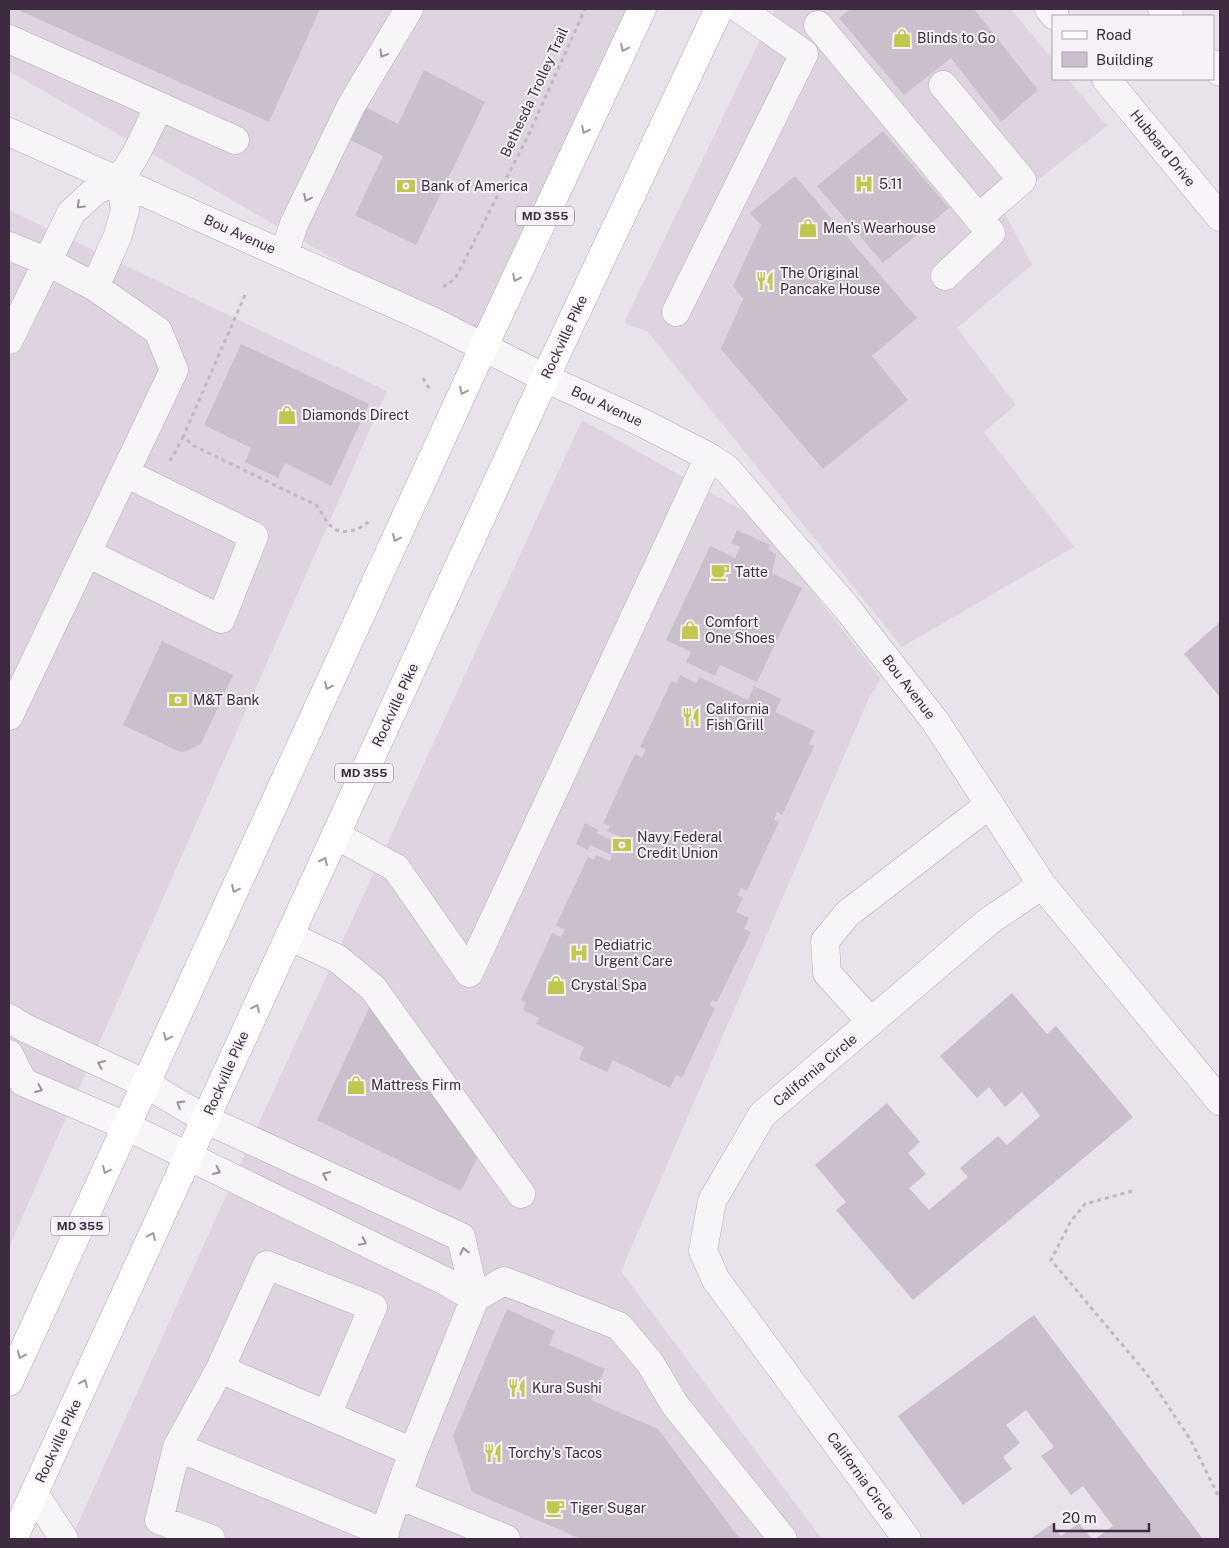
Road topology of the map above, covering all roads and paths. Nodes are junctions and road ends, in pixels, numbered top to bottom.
1 (585, 9) edge
2 (642, 9) edge
3 (719, 9) edge
4 (740, 9) edge
5 (408, 10) edge
6 (822, 17) edge
7 (9, 39) edge
8 (804, 54) junction
9 (1107, 80) edge
10 (943, 85) dead end
11 (159, 106) junction
12 (9, 132) edge
13 (235, 140) dead end
14 (120, 180) junction
15 (1220, 217) edge
16 (978, 218) junction
17 (9, 246) edge
18 (284, 254) junction
19 (48, 262) junction
20 (945, 276) dead end
21 (95, 287) junction
22 (443, 287) dead end
23 (245, 295) dead end
24 (676, 312) dead end
25 (9, 340) edge
26 (484, 346) junction
27 (423, 378) dead end
28 (544, 378) junction
29 (431, 392) dead end
30 (709, 457) junction
31 (124, 474) junction
32 (373, 517) dead end
33 (87, 553) junction
34 (9, 716) edge
35 (990, 804) junction
36 (335, 835) junction
37 (1042, 885) junction
38 (289, 936) junction
39 (9, 1018) edge
40 (871, 1022) junction
41 (9, 1054) edge
42 (146, 1084) junction
43 (1220, 1101) edge
44 (205, 1119) junction
45 (126, 1126) junction
46 (188, 1157) junction
47 (1132, 1191) dead end
48 (521, 1194) dead end
49 (475, 1298) junction
50 (220, 1369) junction
51 (9, 1382) edge
52 (328, 1415) junction
53 (177, 1447) junction
54 (413, 1452) junction
55 (34, 1493) junction
56 (399, 1495) junction
57 (1220, 1499) edge
58 (383, 1536) edge
59 (13, 1539) edge
60 (64, 1539) edge
61 (211, 1539) edge
62 (506, 1539) edge
63 (783, 1539) edge
64 (907, 1539) edge

1 - 22 path, Bethesda Trolley Trail
2 -> 26 main road, MD 355
3 - 28 main road, Rockville Pike / MD 355
4 - 8 street
5 -> 18 street
6 - 8 street
6 - 16 street
7 - 11 street
8 - 24 street
9 - 15 street, Hubbard Drive
10 - 16 street
11 - 13 street
11 - 14 street
12 - 14 street, Bou Avenue
14 - 18 street, Bou Avenue
14 -> 19 street
14 - 21 street
16 - 20 street
17 - 19 street
18 - 26 street, Bou Avenue
19 - 21 street
19 - 25 street
21 - 31 street
23 - 32 path
26 - 28 street, Bou Avenue
26 -> 42 main road, MD 355
27 - 29 path
28 - 30 street, Bou Avenue
28 - 36 main road, Rockville Pike / MD 355
30 - 35 street, Bou Avenue
30 - 36 street
31 - 33 street
31 - 33 street
33 - 34 street
35 - 37 street, Bou Avenue
35 - 40 street
38 -> 36 main road, Rockville Pike / MD 355
37 - 40 street, California Circle
37 - 43 street
44 -> 38 main road, Rockville Pike / MD 355
38 - 48 street
42 -> 39 street
40 - 64 street, California Circle
41 -> 45 street
44 -> 42 street
42 - 45 main road, MD 355
44 - 46 main road, Rockville Pike / MD 355
49 -> 44 street
45 - 46 street
45 -> 51 main road, MD 355
46 -> 49 street
55 -> 46 main road, Rockville Pike / MD 355
47 - 57 path
49 - 54 street
49 - 63 street
50 - 52 street
50 - 52 street
50 - 53 street
52 - 54 street
53 - 58 street
53 - 61 street
54 - 56 street
55 - 59 main road, Rockville Pike / MD 355
55 - 60 street
56 - 58 street
56 - 62 street

